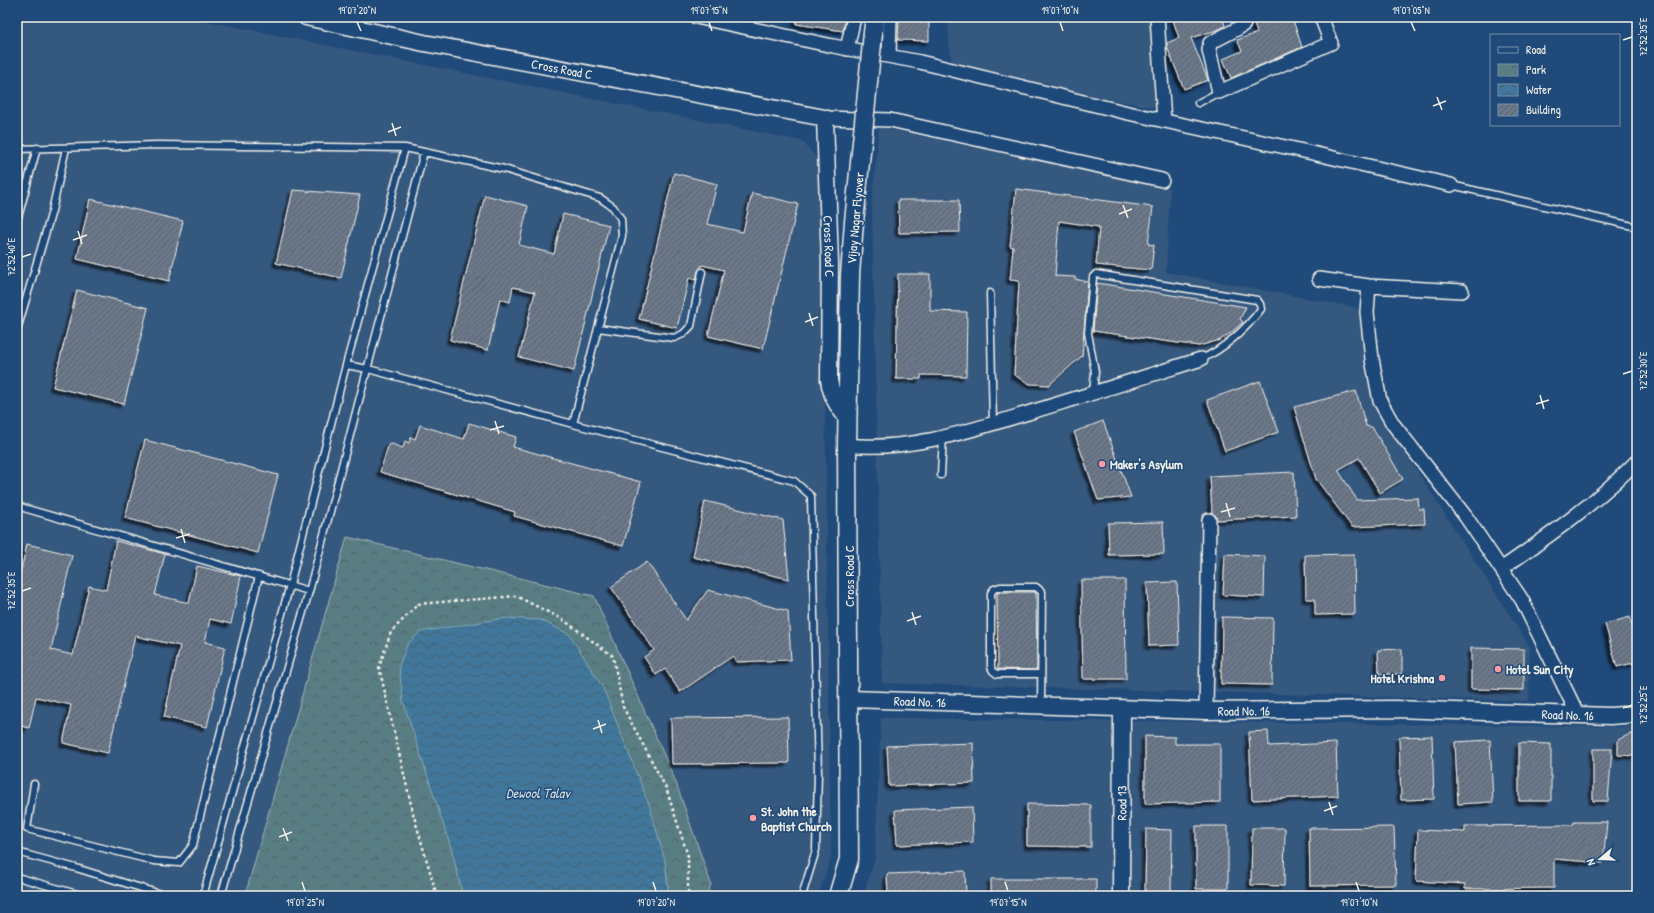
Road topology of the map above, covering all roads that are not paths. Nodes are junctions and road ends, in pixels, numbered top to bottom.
1 (306, 17) edge
2 (696, 17) edge
3 (854, 17) edge
4 (875, 17) edge
5 (890, 17) edge
6 (1157, 17) edge
7 (1244, 17) edge
8 (1321, 17) edge
9 (847, 49) junction
10 (889, 56) junction
11 (1219, 92) junction
12 (1198, 103) dead end
13 (825, 118) junction
14 (1164, 121) junction
15 (37, 148) junction
16 (66, 148) junction
17 (405, 148) junction
18 (17, 149) edge
19 (424, 152) junction
20 (1162, 180) dead end
21 (1450, 185) joint
22 (17, 221) edge
23 (1637, 227) edge
24 (702, 272) dead end
25 (1319, 279) dead end
26 (1369, 286) junction
27 (1462, 291) dead end
28 (990, 293) dead end
29 (598, 328) junction
30 (17, 330) edge
31 (1201, 358) joint
32 (346, 365) junction
33 (368, 369) junction
34 (1093, 393) junction
35 (848, 419) junction
36 (993, 423) junction
37 (573, 424) junction
38 (943, 436) junction
39 (847, 445) junction
40 (1637, 461) edge
41 (941, 475) dead end
42 (17, 506) edge
43 (1209, 520) dead end
44 (1501, 570) junction
45 (259, 576) junction
46 (290, 585) junction
47 (309, 591) junction
48 (1041, 674) junction
49 (850, 699) junction
50 (1041, 706) junction
51 (1122, 709) junction
52 (1206, 711) junction
53 (1637, 714) edge
54 (1578, 715) junction
55 (34, 784) dead end
56 (17, 852) edge
57 (17, 877) edge
58 (71, 894) edge
59 (84, 896) edge
60 (167, 896) edge
61 (203, 896) edge
62 (221, 896) edge
63 (802, 896) edge
64 (838, 896) edge
65 (1121, 896) edge

1 - 13 street, Cross Road C
2 - 9 street
3 - 9 street
4 - 35 main road, Vijay Nagar Flyover, bridge
5 - 10 street
6 - 14 street
7 - 11 street
8 - 11 street
9 - 10 street
10 - 14 street
11 - 12 lane
13 - 20 street
13 - 35 street, Cross Road C
14 - 21 street
15 - 16 lane
15 - 18 lane
15 - 22 lane
16 - 17 lane
16 - 30 lane
17 - 19 lane
17 - 32 lane
19 - 29 lane
19 - 33 lane
21 - 23 lane
24 - 29 lane
25 - 26 street
26 - 27 street
26 - 44 street
28 - 36 lane
29 - 37 lane
31 - 34 street
31 - 34 lane
32 - 33 lane
32 - 46 lane
33 - 37 lane
33 - 47 lane
34 - 36 street
35 - 39 main road, Cross Road C
36 - 38 street
37 - 63 lane
38 - 39 street
38 - 41 lane
39 - 49 main road, Cross Road C
40 - 44 street
42 - 45 lane
43 - 52 street
44 - 54 street
45 - 46 lane
45 - 55 lane
46 - 47 lane
46 - 61 lane
47 - 62 lane
48 - 48 lane
48 - 50 lane
49 - 50 street, Road No. 16
49 - 64 main road, Cross Road C
50 - 51 street, Road No. 16
51 - 52 street, Road No. 16
51 - 65 street, Road 13
52 - 54 street, Road No. 16
53 - 54 street, Road No. 16
56 - 60 lane
57 - 58 lane
58 - 59 lane

